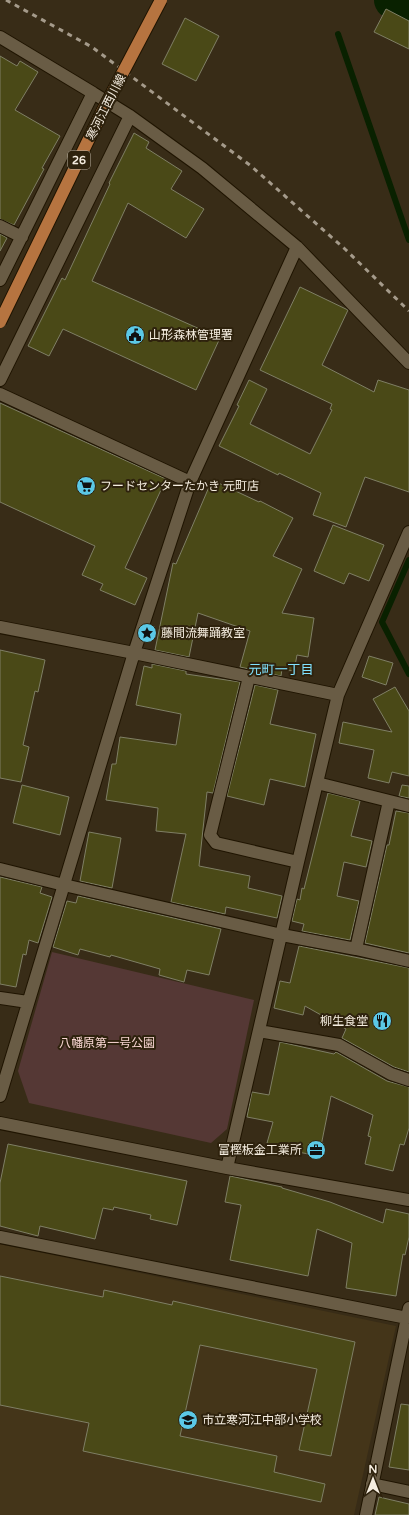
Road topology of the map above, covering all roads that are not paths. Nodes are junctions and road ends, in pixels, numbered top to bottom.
1 (161, 0) edge
2 (0, 37) edge
3 (93, 93) junction
4 (130, 116) junction
5 (0, 226) edge
6 (22, 237) junction
7 (297, 247) junction
8 (0, 280) edge
9 (0, 322) edge
10 (409, 363) edge
11 (0, 380) edge
12 (0, 394) edge
13 (190, 482) junction
14 (409, 532) edge
15 (0, 627) edge
16 (134, 653) junction
17 (249, 677) junction
18 (338, 695) junction
19 (317, 783) junction
20 (389, 801) junction
21 (409, 806) edge
22 (298, 862) junction
23 (0, 869) edge
24 (64, 885) junction
25 (282, 935) junction
26 (356, 949) junction
27 (409, 961) edge
28 (0, 998) edge
29 (28, 1002) junction
30 (259, 1031) junction
31 (409, 1080) edge
32 (0, 1096) edge
33 (0, 1124) edge
34 (227, 1168) junction
35 (409, 1200) edge
36 (0, 1237) edge
37 (408, 1313) edge
38 (372, 1484) junction
39 (409, 1492) edge
40 (366, 1515) edge

1 - 9 main road, 寒河江西川線 / 26, bridge
2 - 3 street
3 - 4 street
3 - 6 street
4 - 7 street
4 - 11 street
5 - 6 street
6 - 8 street
7 - 10 street
7 - 13 street
12 - 13 street
13 - 16 street
14 - 18 street
15 - 16 street
16 - 17 street
16 - 24 street
17 - 18 street
17 - 22 street
18 - 19 street
19 - 20 street
19 - 22 street
20 - 21 street
20 - 26 street
22 - 25 street
23 - 24 street
24 - 25 street
24 - 29 street
25 - 26 street
25 - 30 street
26 - 27 street
28 - 29 street
29 - 32 street
30 - 31 street
30 - 34 street
33 - 34 street
34 - 35 street
36 - 37 street
37 - 38 street
38 - 39 street
38 - 40 street

